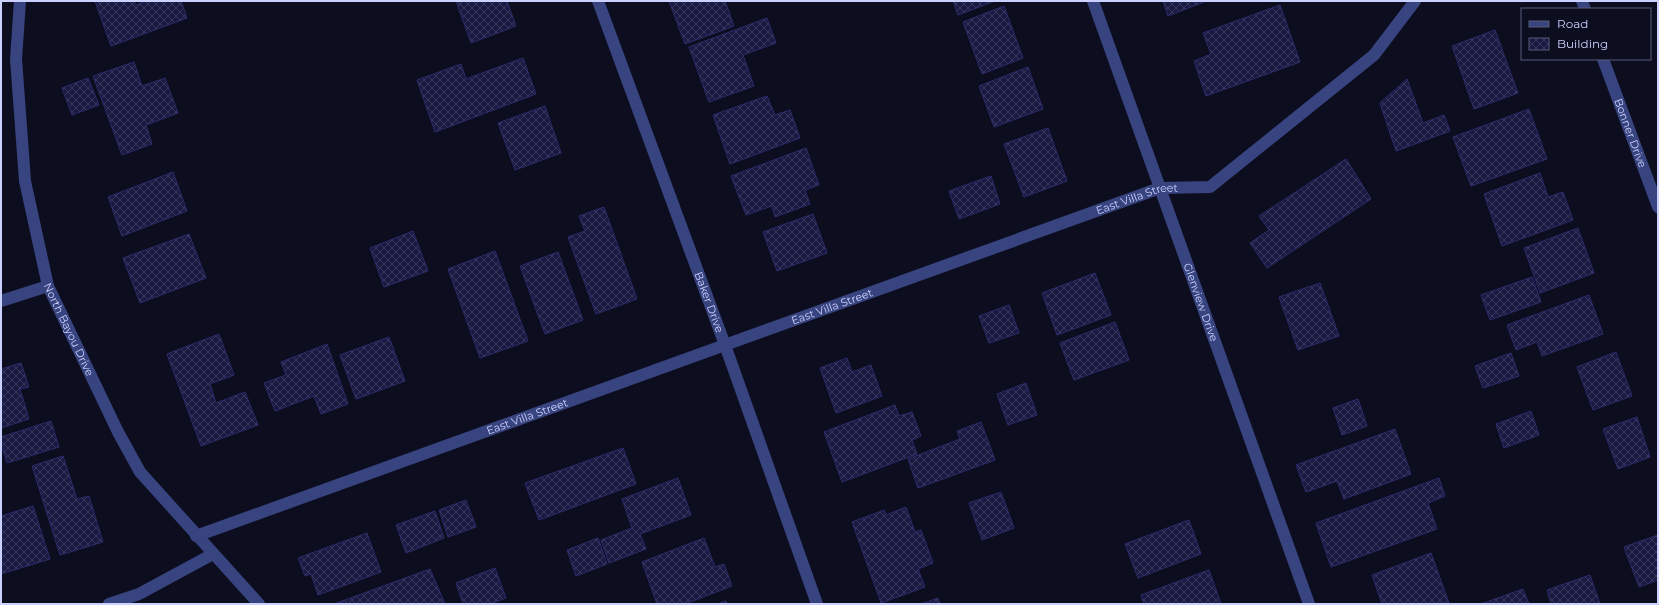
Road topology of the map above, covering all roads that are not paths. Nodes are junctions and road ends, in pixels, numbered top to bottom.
1 (20, 1) edge
2 (598, 1) edge
3 (1093, 1) edge
4 (1415, 1) edge
5 (1603, 60) edge
6 (1160, 188) junction
7 (1658, 207) edge
8 (48, 286) junction
9 (1, 301) edge
10 (725, 344) junction
11 (196, 536) junction
12 (213, 554) junction
13 (108, 604) edge
14 (258, 604) edge
15 (817, 604) edge
16 (1309, 604) edge

1 - 8 street, North Bayou Drive
2 - 10 street, Baker Drive
3 - 6 street, Glenview Drive
4 - 6 street, East Villa Street
5 - 7 street, Bonner Drive
6 - 10 street, East Villa Street
6 - 16 street, Glenview Drive
8 - 9 street
8 - 11 street, North Bayou Drive
10 - 11 street, East Villa Street
10 - 15 street, Baker Drive
11 - 12 street, North Bayou Drive
12 - 13 street
12 - 14 street, North Bayou Drive

